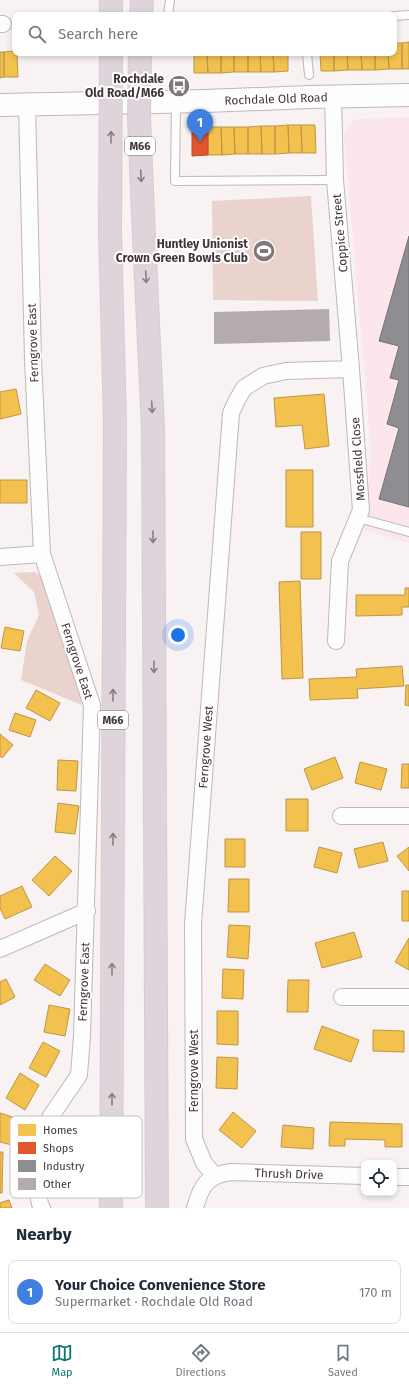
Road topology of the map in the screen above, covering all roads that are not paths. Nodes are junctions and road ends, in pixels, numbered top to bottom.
1 (111, 0) edge
2 (142, 0) edge
3 (170, 0) edge
4 (111, 12) edge
5 (141, 12) edge
6 (168, 12) edge
7 (397, 16) edge
8 (409, 16) edge
9 (111, 56) edge
10 (140, 56) edge
11 (307, 56) edge
12 (309, 74) dead end
13 (409, 95) edge
14 (333, 96) junction
15 (176, 102) junction
16 (0, 105) edge
17 (27, 105) junction
18 (335, 180) junction
19 (352, 369) junction
20 (358, 518) junction
21 (409, 532) edge
22 (42, 554) junction
23 (0, 557) edge
24 (336, 641) dead end
25 (341, 816) dead end
26 (409, 816) edge
27 (87, 911) junction
28 (0, 948) edge
29 (342, 997) dead end
30 (409, 997) edge
31 (51, 1116) edge
32 (111, 1116) edge
33 (215, 1176) junction
34 (361, 1176) edge
35 (397, 1177) edge
36 (409, 1177) edge
37 (39, 1198) edge
38 (111, 1198) edge
39 (42, 1208) edge
40 (111, 1208) edge
41 (157, 1208) edge
42 (195, 1208) edge

1 - 4 highway
2 - 5 highway
3 - 6 lane
7 - 8 lane
32 -> 9 highway, M66, bridge
10 -> 41 highway, M66, bridge
11 - 12 lane
13 - 14 main road, Rochdale Old Road
14 - 15 main road, Rochdale Old Road
14 - 18 street, Coppice Street
15 - 17 main road, Rochdale Old Road
15 - 18 lane
16 - 17 main road, Rochdale Old Road
17 - 22 street, Ferngrove East
18 - 19 street, Coppice Street
19 - 20 street, Mossfield Close
19 - 33 street, Ferngrove West
20 - 21 lane
20 - 24 street, Mossfield Close
22 - 23 street
22 - 27 street, Ferngrove East
25 - 26 street
27 - 28 street
27 - 31 street, Ferngrove East
29 - 30 street
33 - 34 street, Thrush Drive
33 - 42 street
35 - 36 street
37 - 39 street, Ferngrove East
40 -> 38 highway, M66, bridge

